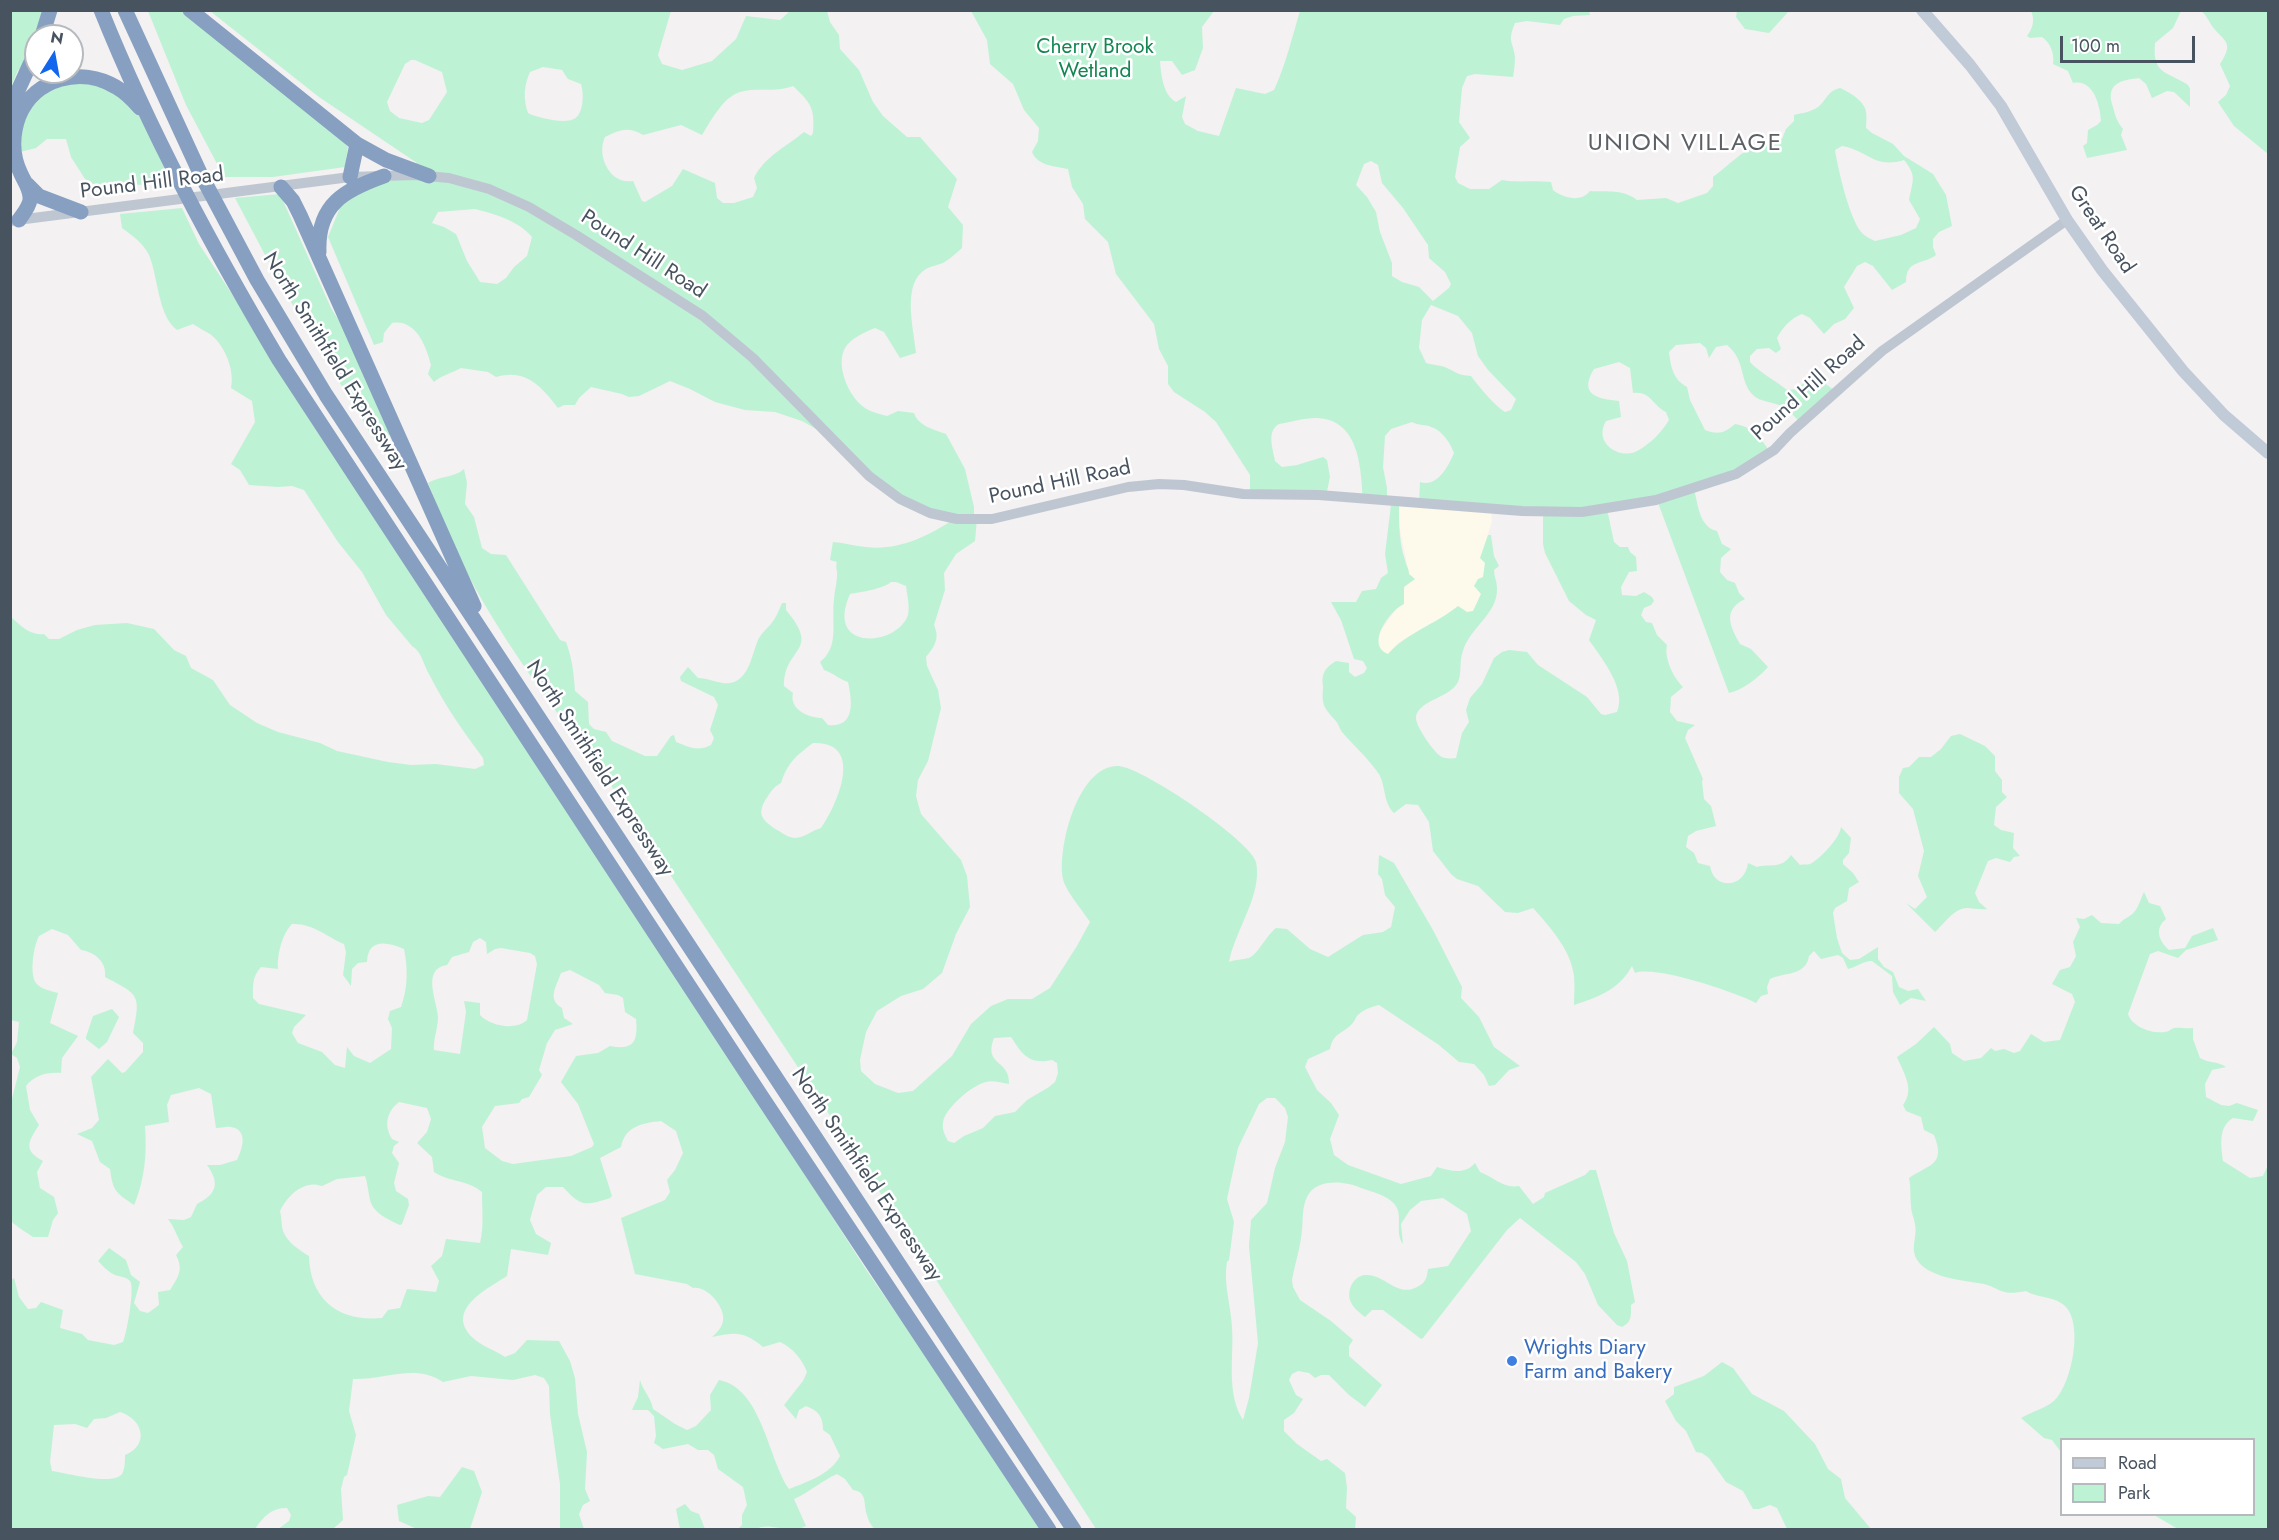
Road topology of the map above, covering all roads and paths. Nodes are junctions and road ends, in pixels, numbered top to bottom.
1 (101, 10) edge
2 (125, 10) edge
3 (190, 10) edge
4 (1922, 10) edge
5 (24, 77) edge
6 (10, 108) edge
7 (148, 117) junction
8 (357, 144) junction
9 (384, 176) junction
10 (429, 176) junction
11 (350, 177) junction
12 (27, 184) junction
13 (281, 187) junction
14 (81, 212) junction
15 (15, 220) edge
16 (2067, 220) junction
17 (319, 258) junction
18 (2268, 453) edge
19 (486, 635) junction
20 (1049, 1530) edge
21 (1074, 1530) edge

1 - 7 highway, North Smithfield Expressway
2 - 19 highway, North Smithfield Expressway
3 - 8 highway
4 - 16 main road, Great Road
5 - 6 highway
7 - 12 highway
7 - 20 highway, North Smithfield Expressway
8 - 10 highway
8 - 11 highway
9 - 10 street, Pound Hill Road
9 - 11 street, Pound Hill Road
9 - 17 highway
10 - 16 street, Pound Hill Road
11 - 13 street, Pound Hill Road
12 - 14 highway
12 - 15 highway
13 - 14 street, Pound Hill Road
13 - 17 highway
14 - 15 street, Pound Hill Road
16 - 18 main road, Great Road
17 - 19 highway
19 - 21 highway, North Smithfield Expressway

